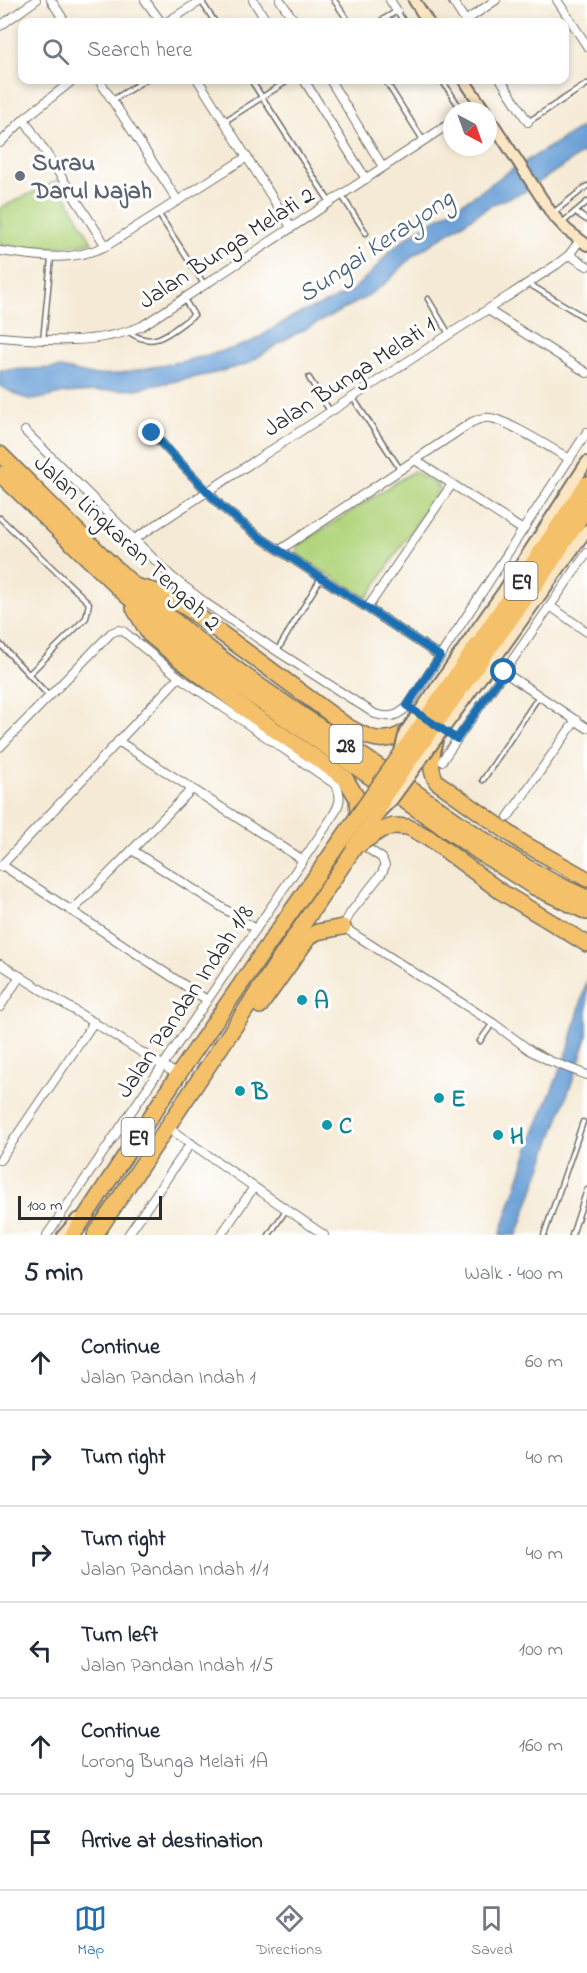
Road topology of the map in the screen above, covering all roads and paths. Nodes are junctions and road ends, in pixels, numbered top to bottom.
1 (36, 0) edge
2 (51, 0) edge
3 (145, 0) edge
4 (201, 0) edge
5 (253, 0) edge
6 (280, 0) edge
7 (334, 0) edge
8 (390, 0) edge
9 (414, 0) edge
10 (452, 0) edge
11 (496, 0) edge
12 (557, 0) edge
13 (397, 11) junction
14 (62, 18) edge
15 (158, 18) edge
16 (173, 18) edge
17 (212, 18) edge
18 (264, 18) edge
19 (292, 18) edge
20 (345, 18) edge
21 (386, 18) edge
22 (401, 18) edge
23 (425, 18) edge
24 (463, 18) edge
25 (471, 18) edge
26 (0, 26) edge
27 (584, 36) edge
28 (587, 46) edge
29 (68, 84) edge
30 (102, 84) edge
31 (139, 84) edge
32 (201, 84) edge
33 (254, 84) edge
34 (283, 84) edge
35 (307, 84) edge
36 (332, 84) edge
37 (387, 84) edge
38 (444, 84) edge
39 (467, 84) edge
40 (504, 84) edge
41 (587, 84) edge
42 (262, 97) junction
43 (113, 100) junction
44 (456, 102) edge
45 (478, 102) edge
46 (24, 119) junction
47 (225, 120) junction
48 (528, 122) joint
49 (443, 128) edge
50 (497, 130) edge
51 (423, 141) junction
52 (0, 143) edge
53 (247, 157) junction
54 (383, 167) junction
55 (366, 179) junction
56 (587, 186) edge
57 (341, 194) junction
58 (178, 201) junction
59 (330, 202) junction
60 (587, 202) edge
61 (575, 212) junction
62 (158, 213) junction
63 (552, 214) junction
64 (587, 220) edge
65 (561, 224) junction
66 (291, 227) junction
67 (366, 233) dead end
68 (584, 243) edge
69 (106, 246) junction
70 (0, 250) edge
71 (569, 255) junction
72 (51, 258) junction
73 (587, 266) edge
74 (528, 284) junction
75 (204, 285) junction
76 (183, 298) junction
77 (428, 299) dead end
78 (488, 310) junction
79 (587, 320) edge
80 (129, 332) junction
81 (450, 334) junction
82 (0, 338) edge
83 (43, 341) junction
84 (587, 372) edge
85 (309, 378) dead end
86 (353, 397) junction
87 (331, 411) junction
88 (25, 431) dead end
89 (587, 432) edge
90 (152, 433) dead end
91 (0, 454) edge
92 (570, 459) junction
93 (415, 460) junction
94 (587, 462) edge
95 (400, 470) junction
96 (0, 474) edge
97 (452, 484) junction
98 (587, 484) edge
99 (207, 491) junction
100 (587, 507) edge
101 (0, 518) edge
102 (575, 525) edge
103 (523, 530) junction
104 (133, 540) junction
105 (280, 550) junction
106 (587, 553) edge
107 (321, 577) junction
108 (130, 590) junction
109 (550, 606) junction
110 (368, 608) junction
111 (587, 632) edge
112 (0, 644) edge
113 (483, 646) junction
114 (277, 651) junction
115 (440, 656) junction
116 (504, 672) junction
117 (29, 674) junction
118 (179, 677) junction
119 (539, 696) junction
120 (49, 697) junction
121 (407, 706) junction
122 (576, 720) junction
123 (587, 728) edge
124 (405, 732) junction
125 (457, 739) junction
126 (435, 740) junction
127 (118, 741) junction
128 (0, 747) edge
129 (399, 755) junction
130 (442, 761) dead end
131 (483, 780) dead end
132 (192, 789) junction
133 (358, 815) junction
134 (375, 817) junction
135 (508, 817) dead end
136 (329, 822) junction
137 (354, 848) junction
138 (132, 850) junction
139 (303, 860) junction
140 (1, 866) edge
141 (586, 878) edge
142 (587, 898) edge
143 (72, 911) junction
144 (587, 912) edge
145 (343, 927) junction
146 (256, 929) junction
147 (585, 948) edge
148 (0, 964) edge
149 (20, 976) junction
150 (207, 1000) junction
151 (0, 1006) edge
152 (94, 1022) junction
153 (493, 1023) junction
154 (480, 1041) dead end
155 (164, 1066) junction
156 (584, 1073) edge
157 (178, 1075) junction
158 (198, 1080) junction
159 (582, 1122) dead end
160 (167, 1127) junction
161 (191, 1143) junction
162 (0, 1160) edge
163 (254, 1187) junction
164 (103, 1190) junction
165 (587, 1190) edge
166 (120, 1199) junction
167 (286, 1209) junction
168 (318, 1233) edge
169 (47, 1235) edge
170 (63, 1235) edge
171 (73, 1235) edge
172 (95, 1235) edge
173 (101, 1235) edge
174 (128, 1235) edge
175 (221, 1235) edge
176 (269, 1235) edge
177 (544, 1235) edge
178 (572, 1235) edge

1 - 2 street
1 - 26 street
2 - 14 street
3 - 15 street
4 - 16 street
4 - 17 lane
5 - 18 street
6 - 19 street
7 - 20 lane
8 - 13 street
9 - 23 main road
10 - 24 street
11 - 25 street
12 - 27 street
13 - 21 lane
13 - 22 lane
27 - 28 street
29 - 46 street
30 - 43 street
31 - 43 lane
32 - 47 street
33 - 42 lane
34 - 42 lane
35 - 55 street
36 - 54 street
37 - 51 lane
38 - 44 lane
39 - 45 main road
40 - 48 street
41 - 48 lane
42 - 47 lane
42 - 59 lane
43 - 58 street
46 - 52 street
46 - 69 street
47 - 53 street
49 - 51 street, Jalan Bunga Melati 2
50 - 63 main road
51 - 54 street, Jalan Bunga Melati 2
53 - 58 street
53 - 66 street
54 - 55 street, Jalan Bunga Melati 2
55 - 57 street, Jalan Bunga Melati 2
56 - 63 lane
57 - 59 street, Jalan Bunga Melati 2
57 - 67 lane
58 - 62 street
59 - 66 street, Jalan Bunga Melati 2
60 - 61 lane
61 - 64 lane
61 - 65 lane
62 - 69 street
62 - 75 lane
63 - 65 main road
65 - 68 main road
66 - 75 street, Jalan Bunga Melati 2
68 - 71 street, Jalan Bunga Melati 1
69 - 72 street
70 - 72 street
71 - 73 street
71 - 74 street, Jalan Bunga Melati 1
72 - 83 lane
74 - 78 street, Jalan Bunga Melati 1
74 - 79 lane
75 - 76 street, Jalan Bunga Melati 2
76 - 80 street, Jalan Bunga Melati 2
76 - 80 lane
77 - 81 lane
78 - 81 street, Jalan Bunga Melati 1
78 - 84 street
80 - 83 street, Jalan Bunga Melati 2
81 - 86 street, Jalan Bunga Melati 1
82 - 83 street, Jalan Bunga Melati 2
85 - 87 lane
86 - 87 street, Jalan Bunga Melati 1
86 - 95 lane
87 - 99 street, Jalan Bunga Melati 1
88 - 104 street
89 - 92 street
90 - 99 street
91 - 108 highway, Jalan Lingkaran Tengah 2 / 28
92 - 93 street
92 - 103 street
93 - 95 street
93 - 97 street
94 - 113 main road
95 - 105 street
96 - 108 highway, Jalan Lingkaran Tengah 2 / 28
97 - 103 street
97 - 110 street
98 - 102 highway, E9
99 - 104 street, Jalan Bunga Melati 1
99 - 105 street
100 - 102 highway, E9
101 - 117 lane
102 - 113 highway, E9
102 - 113 main road
103 - 115 street
104 - 114 street
105 - 107 street
106 - 109 street
107 - 110 street
107 - 114 lane
108 - 124 highway
108 - 133 highway
108 - 142 highway, Jalan Lingkaran Tengah 2 / 28
108 - 144 highway, Jalan Lingkaran Tengah 2 / 28
109 - 111 street
109 - 116 street
110 - 115 street
112 - 117 lane
113 - 124 main road, bridge
113 - 126 main road, bridge
113 - 129 highway, E9, bridge
113 - 134 highway, E9, bridge
114 - 121 street
115 - 121 street
116 - 119 street
116 - 125 street
117 - 120 lane
118 - 120 street
118 - 127 street
118 - 136 street, Jalan Pandan Indah 1/8
119 - 122 street
119 - 131 lane
120 - 128 street
121 - 125 street
122 - 123 street
122 - 135 street
124 - 129 main road, bridge
125 - 130 street
126 - 134 main road, bridge
126 - 141 highway
127 - 132 street
127 - 140 street
129 - 133 highway, E9, bridge
132 - 138 street
132 - 139 street
133 - 157 highway, E9, bridge
134 - 137 highway, E9, bridge
136 - 139 street, Jalan Pandan Indah 1/8
136 - 145 street
137 - 147 highway, bridge
137 - 158 highway, E9
138 - 143 street
138 - 146 street
139 - 146 street, Jalan Pandan Indah 1/8
140 - 143 street
143 - 150 street
145 - 153 street
145 - 158 highway
146 - 150 street, Jalan Pandan Indah 1/8
148 - 149 street
149 - 151 street
149 - 152 street
150 - 155 street, Jalan Pandan Indah 1/8
152 - 155 street
152 - 162 street
153 - 154 lane
153 - 156 street
155 - 157 street
155 - 169 street, Jalan Pandan Indah 1/8
157 - 164 highway, E9
158 - 160 highway, E9
159 - 177 lane
160 - 161 street
160 - 166 highway, E9
161 - 163 street
161 - 174 street
163 - 167 street
163 - 175 street
164 - 170 main road
164 - 171 highway, E9
165 - 178 lane
166 - 172 highway, E9
166 - 173 main road
167 - 168 street
167 - 176 lane

